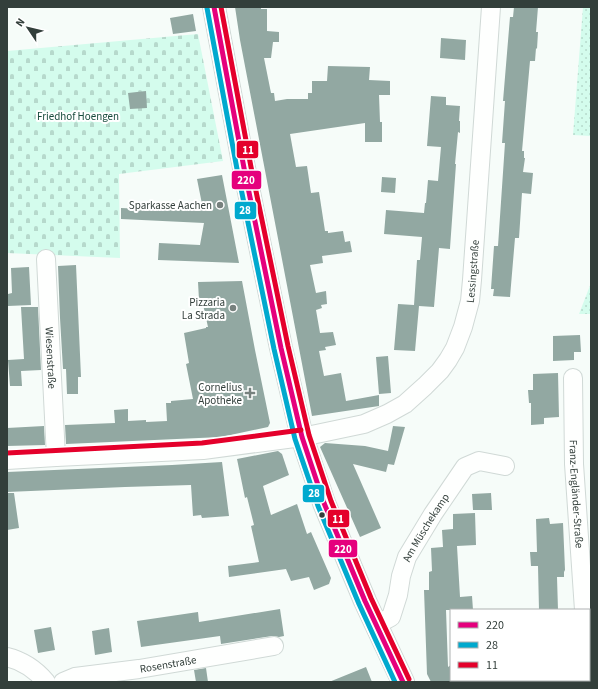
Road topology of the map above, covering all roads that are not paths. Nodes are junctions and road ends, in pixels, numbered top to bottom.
1 (214, 7) edge
2 (491, 7) edge
3 (46, 259) dead end
4 (572, 378) dead end
5 (302, 437) junction
6 (56, 457) junction
7 (7, 460) edge
8 (505, 466) dead end
9 (585, 537) edge
10 (584, 609) edge
11 (376, 625) junction
12 (274, 646) dead end
13 (7, 657) edge
14 (46, 682) edge
15 (63, 682) edge
16 (403, 682) edge

1 - 5 main road
2 - 5 street, Lessingstraße
3 - 6 street, Wiesenstraße
4 - 9 street, Franz-Engländer-Straße
5 - 6 street, Lessingstraße
5 - 11 main road
6 - 7 street, Lessingstraße
8 - 11 street, Am Müschekamp
9 - 10 street, Franz-Engländer-Straße
11 - 16 main road
12 - 15 street, Rosenstraße
13 - 14 street

